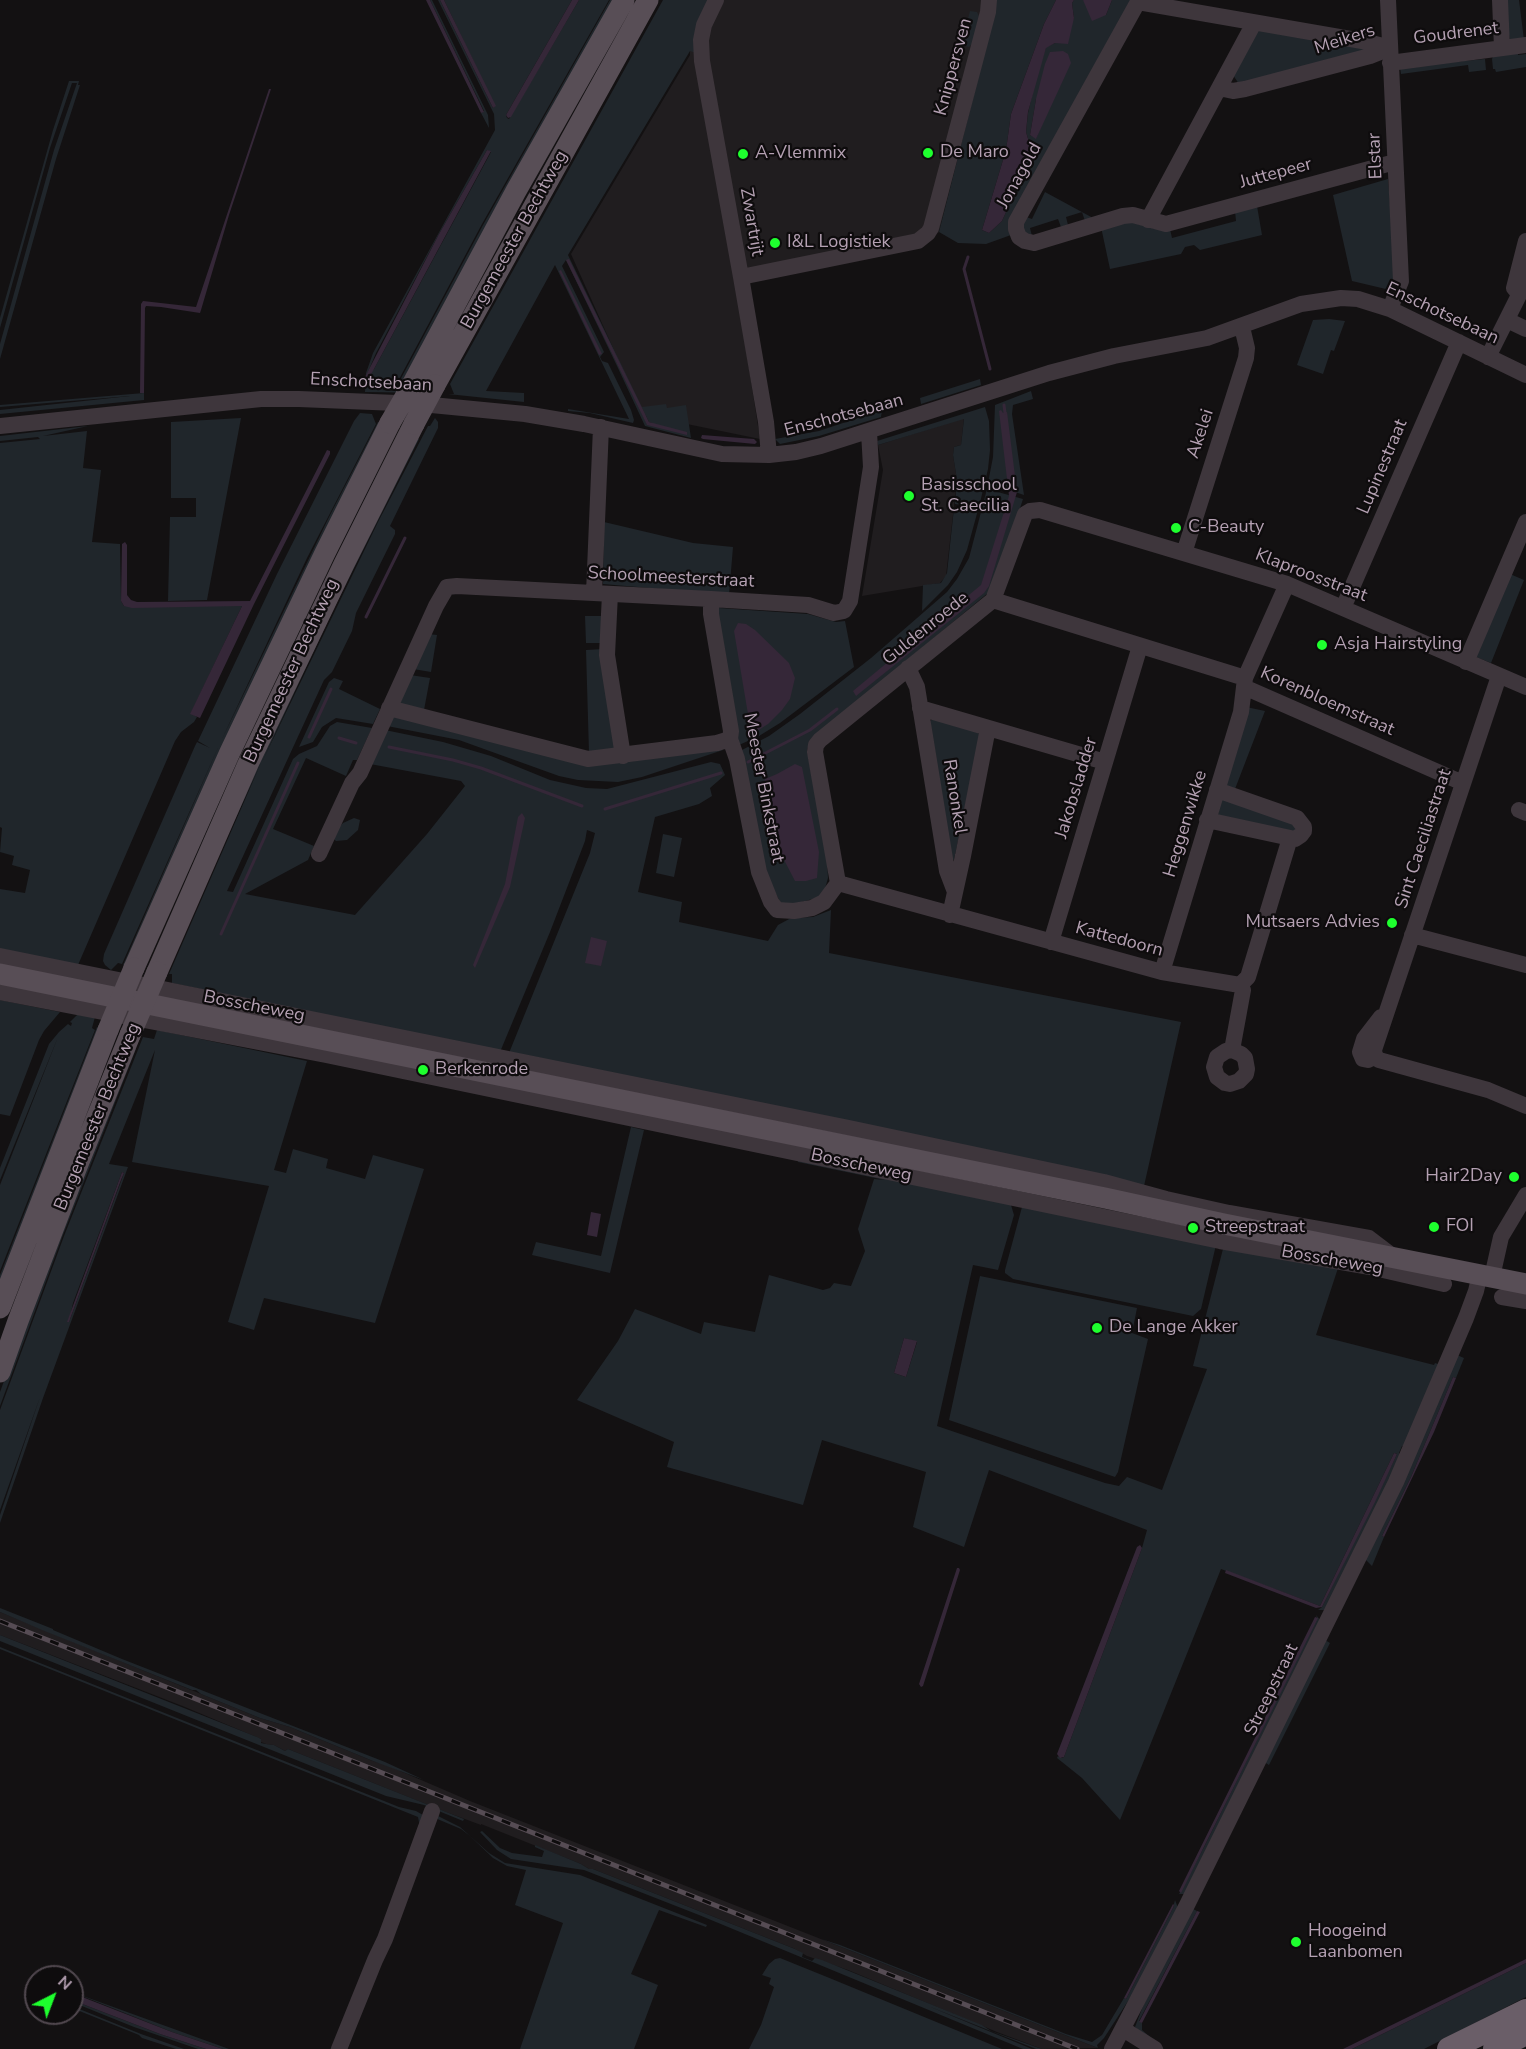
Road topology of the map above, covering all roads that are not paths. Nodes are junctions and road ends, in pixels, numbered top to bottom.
1 (624, 0) edge
2 (648, 0) edge
3 (716, 0) edge
4 (989, 0) edge
5 (1388, 0) edge
6 (1500, 0) edge
7 (1138, 1) edge
8 (1254, 23) junction
9 (1526, 45) edge
10 (1502, 48) junction
11 (1390, 55) junction
12 (1219, 88) junction
13 (1395, 162) junction
14 (1148, 220) junction
15 (1166, 224) joint
16 (1526, 241) edge
17 (741, 277) junction
18 (1523, 288) edge
19 (1390, 309) junction
20 (1507, 320) junction
21 (1242, 327) junction
22 (1526, 329) edge
23 (1459, 342) junction
24 (1488, 357) junction
25 (1526, 375) edge
26 (0, 426) edge
27 (601, 427) junction
28 (869, 432) junction
29 (769, 454) junction
30 (1526, 522) edge
31 (1184, 553) junction
32 (1287, 584) junction
33 (602, 593) junction
34 (711, 599) junction
35 (993, 600) junction
36 (1343, 608) junction
37 (1140, 646) junction
38 (1467, 663) junction
39 (908, 668) junction
40 (1499, 676) junction
41 (1245, 683) junction
42 (1526, 687) edge
43 (389, 708) junction
44 (920, 708) junction
45 (988, 728) junction
46 (730, 739) junction
47 (623, 756) junction
48 (1105, 762) junction
49 (1463, 783) junction
50 (1217, 790) junction
51 (1207, 820) junction
52 (1290, 838) junction
53 (319, 854) dead end
54 (838, 884) junction
55 (955, 891) junction
56 (950, 915) junction
57 (1412, 935) junction
58 (1051, 942) junction
59 (0, 956) edge
60 (1526, 965) edge
61 (1162, 972) junction
62 (0, 974) edge
63 (1240, 985) junction
64 (0, 992) edge
65 (1232, 1050) dead end
66 (505, 1076) junction
67 (1526, 1106) edge
68 (848, 1137) junction
69 (1526, 1195) edge
70 (1222, 1233) junction
71 (1395, 1257) junction
72 (1486, 1276) junction
73 (1444, 1284) dead end
74 (1526, 1284) edge
75 (1502, 1297) dead end
76 (1526, 1301) edge
77 (0, 1308) edge
78 (0, 1372) edge
79 (432, 1811) dead end
80 (1526, 2011) edge
81 (1124, 2028) junction
82 (1526, 2033) edge
83 (339, 2049) edge
84 (1112, 2049) edge
85 (1155, 2049) edge
86 (1449, 2049) edge
87 (1495, 2049) edge

1 - 77 main road, Burgemeester Bechtweg, bridge
2 - 78 main road, Burgemeester Bechtweg, bridge
3 - 17 street, Zwartrijt
4 - 17 street, Knippersven
5 - 11 street, Elstar
6 - 10 street
7 - 8 street, Meikers
7 - 14 street, Jonagold
8 - 11 street, Meikers
8 - 12 street
9 - 10 street, Goudrenet
10 - 11 street, Goudrenet
11 - 12 street, Meikers
11 - 13 street, Elstar
12 - 14 street
13 - 15 street, Juttepeer
13 - 19 street, Elstar
14 - 15 street, Jonagold
16 - 18 street
17 - 29 street, Zwartrijt
18 - 20 street
19 - 21 street, Enschotsebaan
19 - 23 street, Enschotsebaan
20 - 22 street
20 - 24 street
21 - 28 street, Enschotsebaan
21 - 31 street, Akelei
23 - 24 street, Enschotsebaan
23 - 36 street, Lupinestraat
24 - 25 street, Enschotsebaan
26 - 27 street, Enschotsebaan
27 - 29 street, Enschotsebaan
27 - 33 street
28 - 29 street, Enschotsebaan
28 - 34 street, Schoolmeesterstraat
30 - 38 street
31 - 32 street, Klaproosstraat
31 - 35 street, Klaproosstraat
32 - 36 street, Klaproosstraat
32 - 41 street, Korenbloemstraat
33 - 34 street, Schoolmeesterstraat
33 - 43 street, Schoolmeesterstraat
33 - 47 street
34 - 46 street, Meester Binkstraat
35 - 37 street, Guldenroede
35 - 39 street, Guldenroede
36 - 38 street, Klaproosstraat
37 - 41 street, Guldenroede
37 - 48 street, Jakobsladder
38 - 40 street, Klaproosstraat
39 - 44 street, Ranonkel
39 - 54 street, Guldenroede
40 - 42 street, Klaproosstraat
40 - 49 street, Sint Caeciliastraat
41 - 49 street, Korenbloemstraat
41 - 50 street, Heggenwikke
43 - 47 street
43 - 53 street
44 - 45 street
44 - 55 street, Ranonkel
45 - 48 street
45 - 55 street, Ranonkel
46 - 47 street
46 - 54 street, Meester Binkstraat
48 - 58 street, Jakobsladder
49 - 57 street, Sint Caeciliastraat
50 - 51 street, Heggenwikke
50 - 52 street
51 - 52 street
51 - 61 street, Heggenwikke
52 - 63 street
54 - 56 street, Kattedoorn
55 - 56 street, Ranonkel
56 - 58 street, Kattedoorn
57 - 60 street
57 - 67 street, Sint Caeciliastraat
58 - 61 street, Kattedoorn
59 - 66 street, Bosscheweg
61 - 63 street, Kattedoorn
62 - 66 main road, Bosscheweg
63 - 65 street
64 - 66 street, Bosscheweg
66 - 68 main road, Bosscheweg
66 - 70 street, Bosscheweg
68 - 70 main road, Bosscheweg
68 - 71 street, Bosscheweg
69 - 72 street, Streepstraat
70 - 71 main road, Bosscheweg
70 - 73 street, Bosscheweg
71 - 72 main road, Bosscheweg
72 - 74 main road, Bosscheweg
72 - 81 street, Streepstraat
75 - 76 street
79 - 83 street
80 - 86 highway
81 - 84 street, Streepstraat
81 - 85 street
82 - 87 highway

